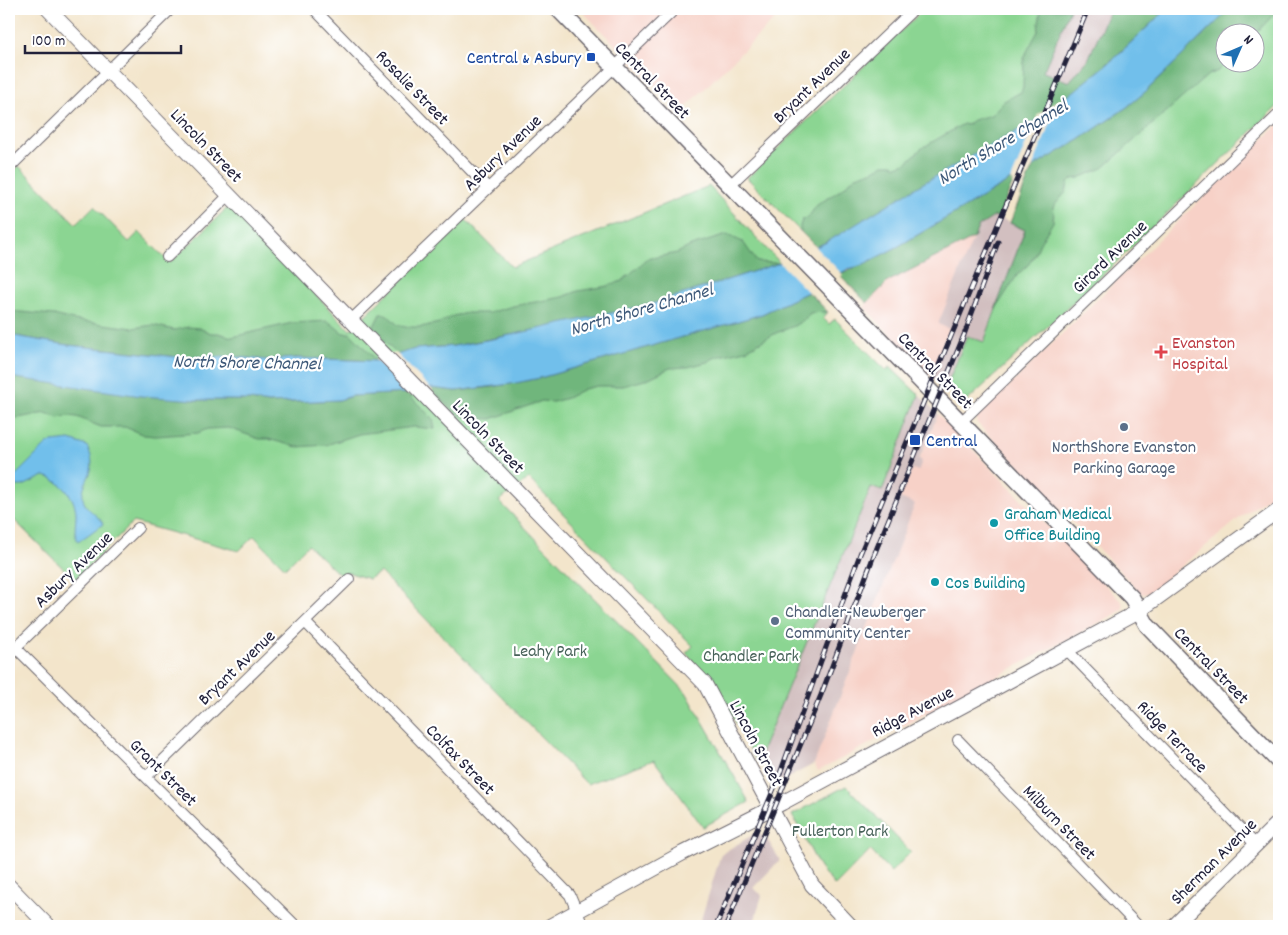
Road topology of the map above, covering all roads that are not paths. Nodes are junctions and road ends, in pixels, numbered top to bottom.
1 (48, 9) edge
2 (171, 9) edge
3 (314, 9) edge
4 (558, 9) edge
5 (675, 9) edge
6 (914, 9) edge
7 (614, 67) junction
8 (108, 70) junction
9 (1279, 114) edge
10 (9, 168) edge
11 (730, 185) junction
12 (488, 188) junction
13 (230, 195) junction
14 (167, 257) dead end
15 (351, 320) junction
16 (961, 422) junction
17 (1279, 510) edge
18 (138, 528) dead end
19 (349, 579) dead end
20 (1139, 611) junction
21 (306, 622) junction
22 (11, 647) edge
23 (1067, 650) junction
24 (958, 740) dead end
25 (1279, 762) edge
26 (146, 777) junction
27 (771, 808) junction
28 (1279, 822) edge
29 (1256, 845) junction
30 (9, 886) edge
31 (577, 912) junction
32 (48, 926) edge
33 (296, 926) edge
34 (550, 926) edge
35 (583, 926) edge
36 (852, 926) edge
37 (1138, 926) edge
38 (1174, 926) edge

1 - 8 street, Lincoln Street
2 - 8 street
3 - 12 street, Rosalie Street
4 - 7 main road, Central Street
5 - 7 street, Asbury Avenue
6 - 11 street, Bryant Avenue
7 - 11 main road, Central Street
7 - 12 street, Asbury Avenue
8 - 10 street
8 - 13 street, Lincoln Street
9 - 16 street, Girard Avenue
11 - 16 main road, Central Street
12 - 15 street, Asbury Avenue
13 - 14 street
13 - 15 street, Lincoln Street
15 - 27 street, Lincoln Street
16 - 20 main road, Central Street
17 - 20 street, Ridge Avenue
18 - 22 street, Asbury Avenue
19 - 21 street, Bryant Avenue
20 - 23 street, Ridge Avenue
20 - 25 main road, Central Street
21 - 26 street, Bryant Avenue
21 - 31 street, Colfax Street
22 - 26 street, Grant Street
23 - 27 street, Ridge Avenue
23 - 29 street, Ridge Terrace
24 - 37 street, Milburn Street
26 - 33 street, Grant Street
27 - 31 street, Ridge Avenue
27 - 36 street, Lincoln Street
28 - 29 street, Sherman Avenue
29 - 38 street, Sherman Avenue
30 - 32 street
31 - 34 street, Ridge Avenue
31 - 35 street, Colfax Street

